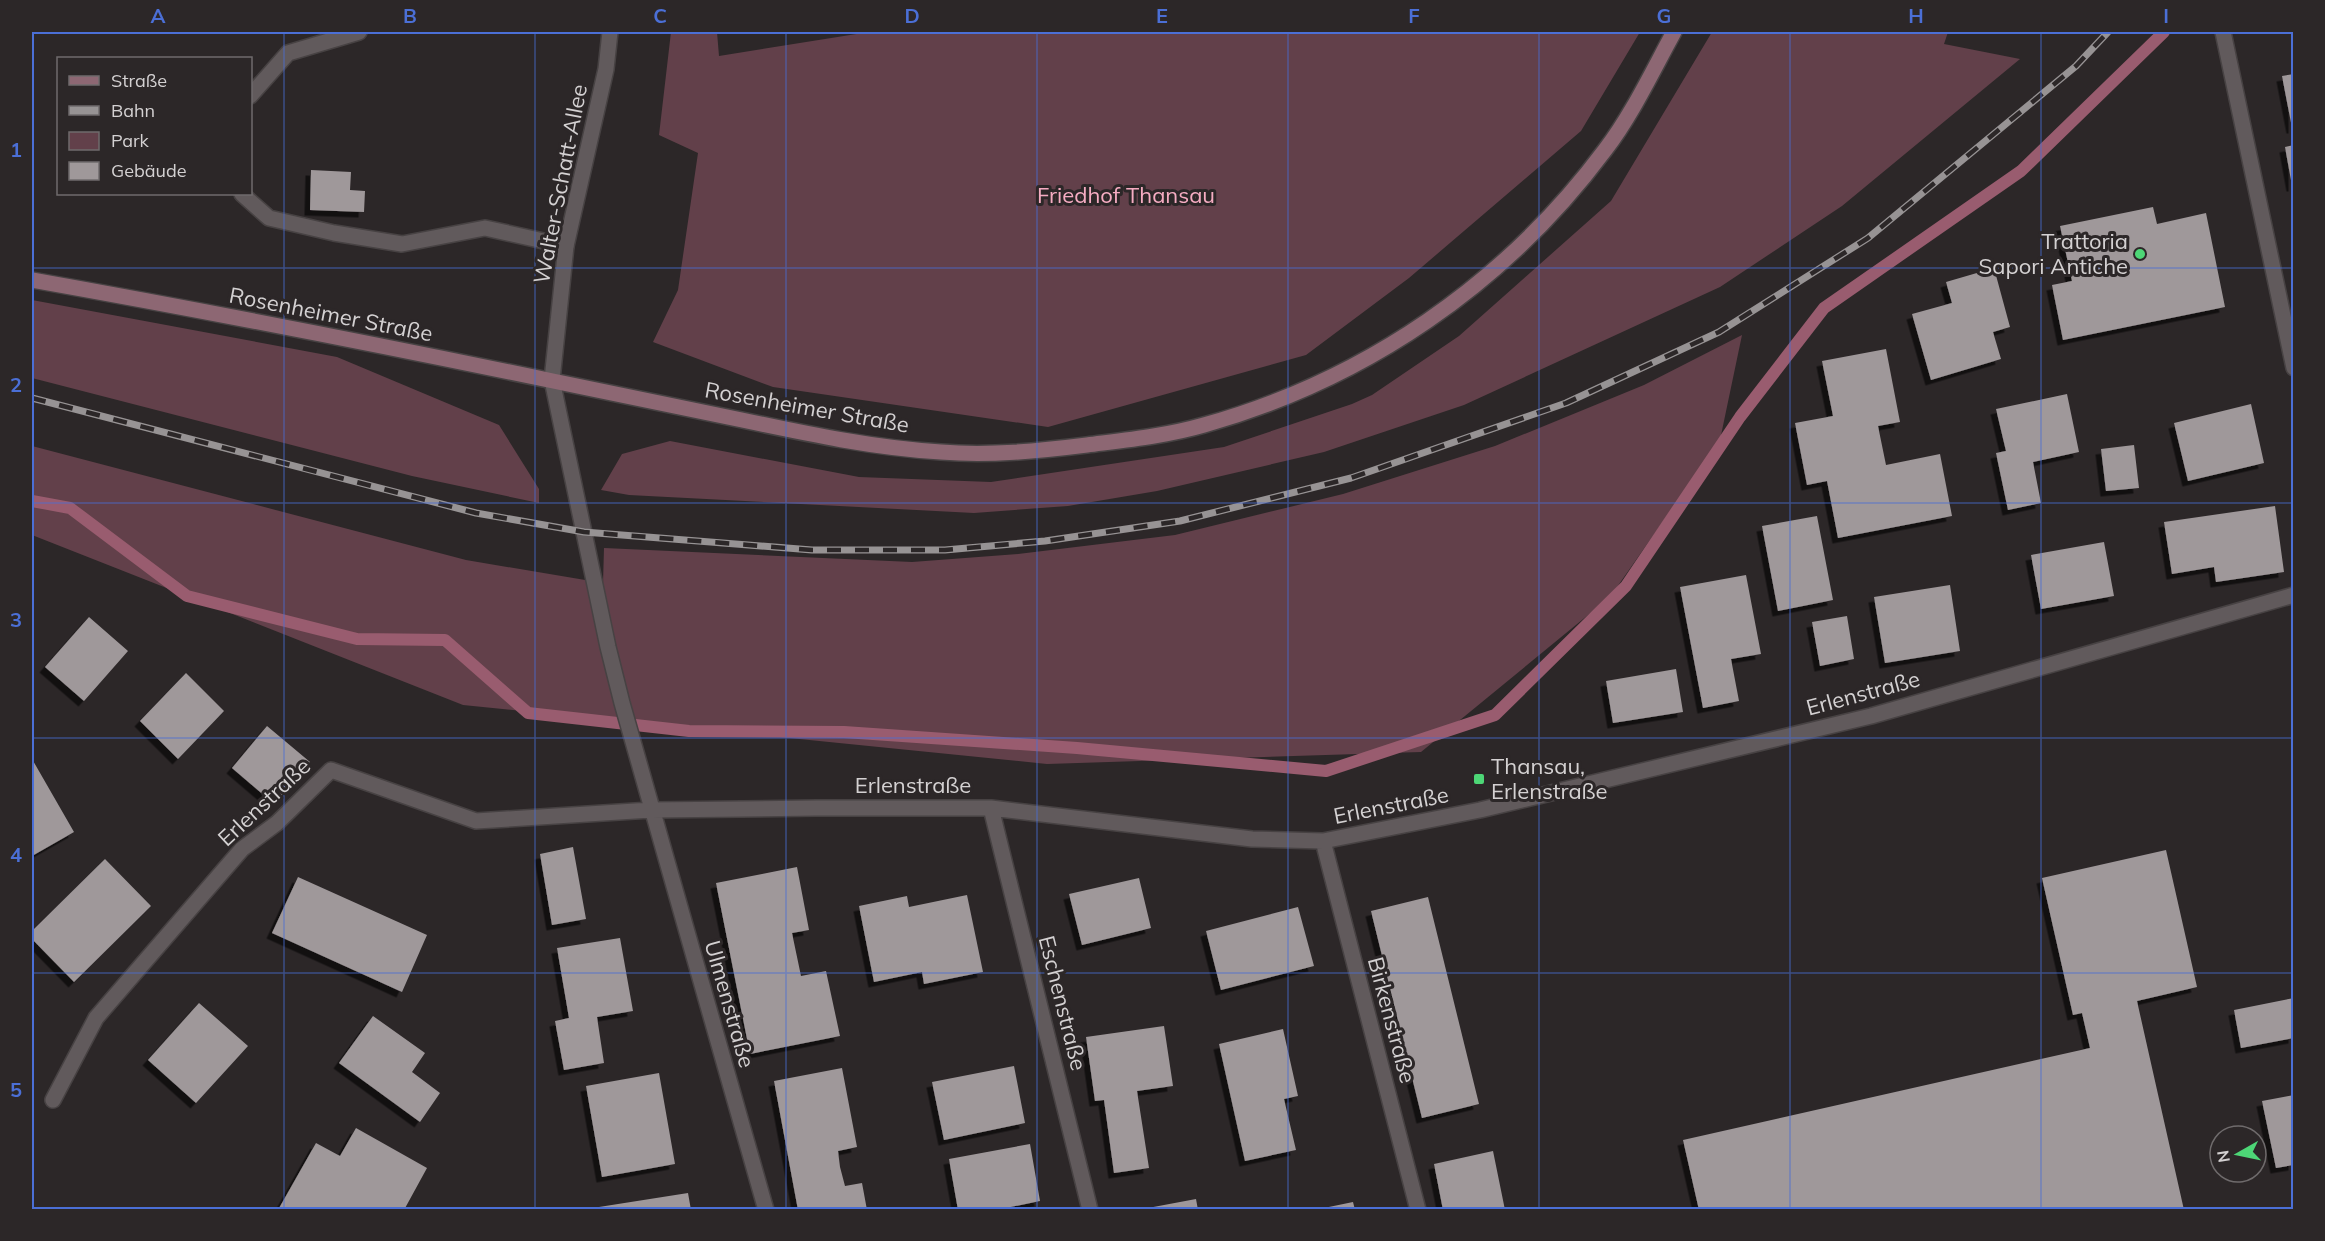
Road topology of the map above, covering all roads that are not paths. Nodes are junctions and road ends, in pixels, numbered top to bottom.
1 (358, 32) edge
2 (610, 32) edge
3 (1674, 32) edge
4 (2223, 32) edge
5 (252, 94) edge
6 (243, 195) edge
7 (566, 246) junction
8 (32, 280) edge
9 (2294, 368) edge
10 (552, 380) junction
11 (2294, 595) edge
12 (991, 808) junction
13 (651, 810) junction
14 (1323, 842) junction
15 (53, 1100) dead end
16 (766, 1209) edge
17 (1090, 1209) edge
18 (1418, 1209) edge

1 - 5 street
2 - 7 street, Walter-Schatt-Allee
3 - 10 main road, Rosenheimer Straße
4 - 9 street
6 - 7 street
7 - 10 street, Walter-Schatt-Allee
8 - 10 main road, Rosenheimer Straße
10 - 13 street
11 - 14 street, Erlenstraße
12 - 13 street, Erlenstraße
12 - 14 street, Erlenstraße
12 - 17 street, Eschenstraße
13 - 15 street, Erlenstraße
13 - 16 street, Ulmenstraße
14 - 18 street, Birkenstraße

